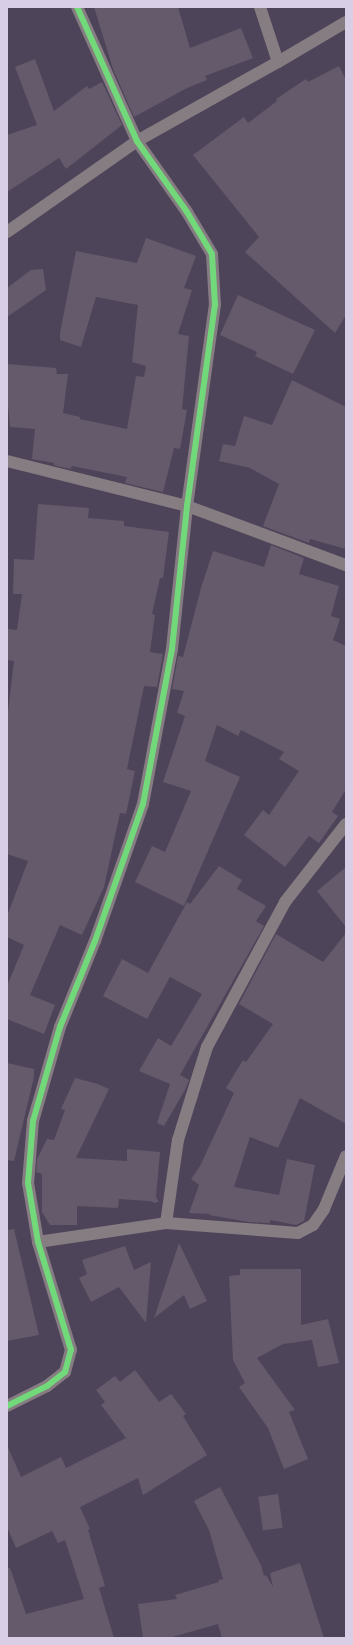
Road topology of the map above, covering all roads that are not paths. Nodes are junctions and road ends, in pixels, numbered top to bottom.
1 (77, 7) edge
2 (260, 7) edge
3 (346, 22) edge
4 (278, 62) junction
5 (137, 141) junction
6 (7, 232) edge
7 (7, 461) edge
8 (187, 506) junction
9 (346, 565) edge
10 (346, 824) edge
11 (346, 1156) edge
12 (166, 1223) junction
13 (38, 1242) junction
14 (7, 1406) edge

1 - 5 street
2 - 4 street
3 - 4 street
4 - 5 street
5 - 6 street
5 - 8 street
7 - 8 street
8 - 9 street
8 - 13 street
10 - 12 street
11 - 12 street
12 - 13 street
13 - 14 street

